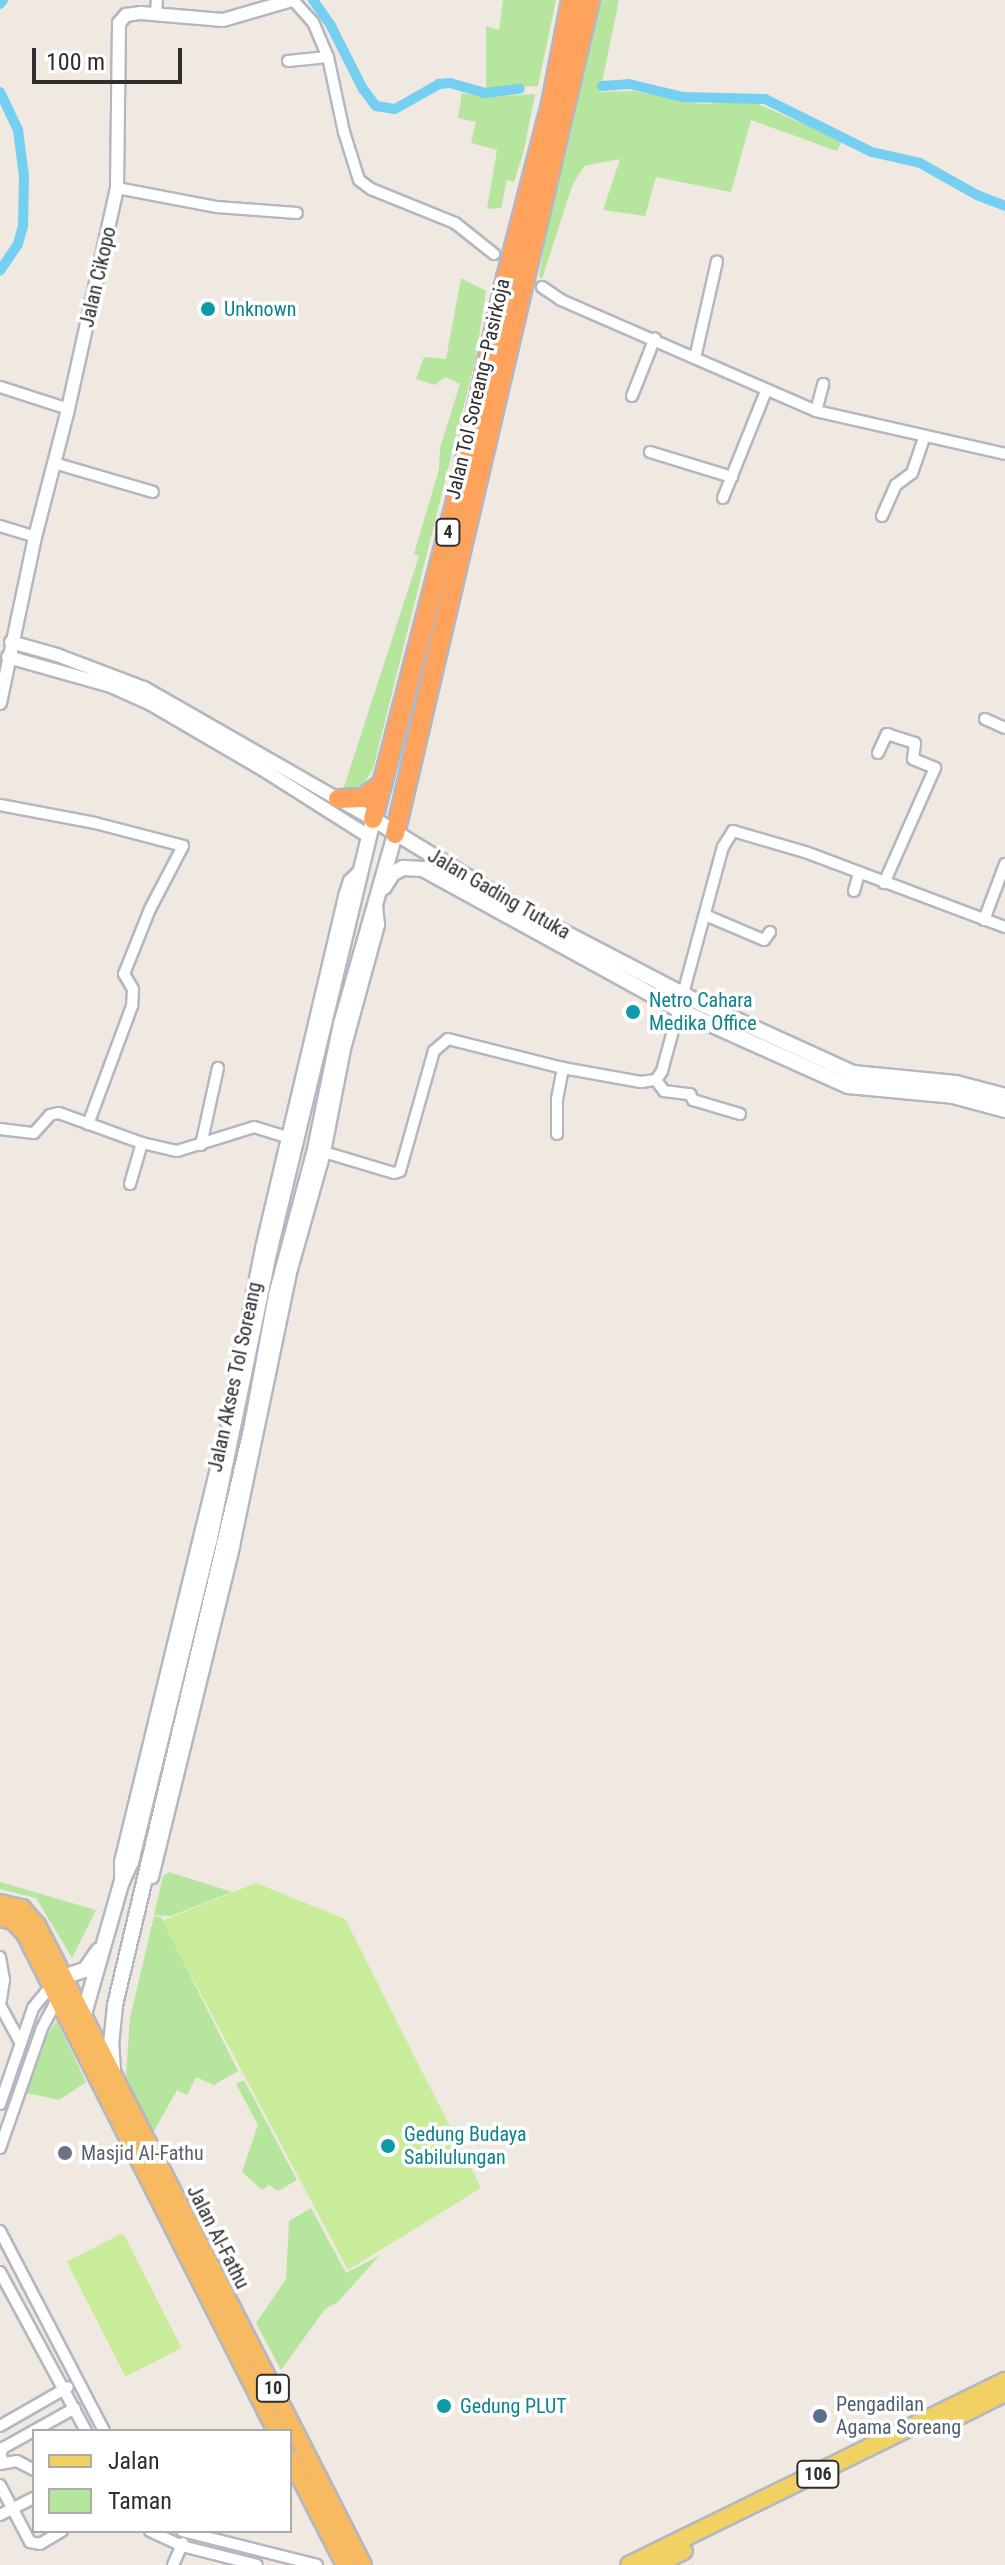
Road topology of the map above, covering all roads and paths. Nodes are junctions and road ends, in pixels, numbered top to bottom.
1 (292, 0) edge
2 (571, 0) edge
3 (590, 0) edge
4 (157, 7) edge
5 (328, 57) junction
6 (288, 61) dead end
7 (117, 188) junction
8 (297, 213) dead end
9 (494, 254) dead end
10 (717, 261) dead end
11 (542, 287) dead end
12 (655, 338) junction
13 (695, 358) junction
14 (823, 384) dead end
15 (0, 387) edge
16 (766, 391) junction
17 (632, 396) dead end
18 (68, 409) junction
19 (816, 411) junction
20 (925, 436) junction
21 (650, 452) dead end
22 (1005, 454) edge
23 (54, 463) junction
24 (732, 477) junction
25 (153, 492) dead end
26 (723, 498) dead end
27 (882, 516) dead end
28 (0, 526) edge
29 (35, 537) junction
30 (11, 642) junction
31 (4, 665) edge
32 (0, 703) edge
33 (985, 719) dead end
34 (1005, 728) edge
35 (878, 753) dead end
36 (382, 784) junction
37 (338, 799) junction
38 (0, 805) edge
39 (370, 828) junction
40 (392, 842) junction
41 (1005, 864) edge
42 (358, 873) junction
43 (859, 874) junction
44 (884, 883) junction
45 (854, 891) dead end
46 (376, 901) junction
47 (705, 915) junction
48 (984, 920) junction
49 (1005, 927) edge
50 (770, 932) dead end
51 (684, 994) junction
52 (679, 1010) junction
53 (218, 1068) dead end
54 (563, 1068) junction
55 (656, 1080) junction
56 (1005, 1096) edge
57 (1005, 1110) edge
58 (740, 1114) dead end
59 (88, 1124) junction
60 (0, 1129) edge
61 (557, 1134) dead end
62 (290, 1138) junction
63 (142, 1143) junction
64 (201, 1145) junction
65 (324, 1152) junction
66 (130, 1184) dead end
67 (266, 1249) junction
68 (278, 1308) junction
69 (217, 1541) junction
70 (121, 1884) junction
71 (143, 1889) junction
72 (0, 1903) edge
73 (0, 1918) edge
74 (108, 1935) junction
75 (0, 1957) edge
76 (59, 1986) junction
77 (115, 2005) junction
78 (83, 2030) junction
79 (20, 2042) junction
80 (115, 2082) junction
81 (0, 2104) edge
82 (3, 2129) edge
83 (0, 2148) edge
84 (174, 2214) junction
85 (0, 2231) edge
86 (0, 2272) edge
87 (239, 2341) junction
88 (1005, 2381) edge
89 (78, 2382) junction
90 (64, 2389) junction
91 (1005, 2393) edge
92 (75, 2408) junction
93 (0, 2426) edge
94 (37, 2429) edge
95 (85, 2429) edge
96 (103, 2429) edge
97 (275, 2429) edge
98 (282, 2429) edge
99 (32, 2432) edge
100 (294, 2453) edge
101 (2, 2463) edge
102 (32, 2469) edge
103 (0, 2485) edge
104 (32, 2499) edge
105 (12, 2510) junction
106 (0, 2515) edge
107 (58, 2533) edge
108 (154, 2533) edge
109 (185, 2533) edge
110 (189, 2533) edge
111 (182, 2546) junction
112 (173, 2565) edge
113 (257, 2565) edge
114 (317, 2565) edge
115 (345, 2565) edge
116 (363, 2565) edge
117 (629, 2565) edge
118 (655, 2565) edge

1 - 4 street, Jalan Cikopo
1 - 5 street
2 - 36 highway, Jalan Tol Soreang–Pasirkoja / 4
3 - 40 highway, Jalan Tol Soreang–Pasirkoja / 4
4 - 7 street, Jalan Cikopo
5 - 6 street
5 - 9 street
7 - 8 street
7 - 18 street, Jalan Cikopo
10 - 13 street
11 - 12 street
12 - 13 street
12 - 17 street
13 - 16 street
14 - 19 street
15 - 18 street
16 - 19 street
16 - 24 street
18 - 23 street, Jalan Cikopo
19 - 20 street
20 - 22 street
20 - 27 street
21 - 24 street
23 - 25 street
23 - 29 street, Jalan Cikopo
24 - 26 street
28 - 29 street
29 - 30 street, Jalan Cikopo
30 - 31 street, Jalan Cikopo
30 - 37 street, Jalan Gading Tutuka
31 - 32 street, Jalan Cikopo
31 - 39 street, Jalan Gading Tutuka
33 - 34 street
35 - 44 street
36 - 37 highway
36 - 39 highway, Jalan Tol Soreang–Pasirkoja / 4
37 - 39 street, Jalan Gading Tutuka
38 - 59 street
39 - 40 main road, Jalan Gading Tutuka
39 - 42 main road, Jalan Akses Tol Soreang
40 - 46 main road, Jalan Akses Tol Soreang
40 - 51 main road, Jalan Gading Tutuka
41 - 48 street
42 - 62 street, Jalan Akses Tol Soreang
42 - 67 main road, Jalan Akses Tol Soreang
43 - 44 street
43 - 45 street
43 - 47 street
44 - 48 street
46 - 52 main road, Jalan Gading Tutuka
46 - 65 street, Jalan Akses Tol Soreang
46 - 68 main road, Jalan Akses Tol Soreang
47 - 50 street
47 - 51 street
48 - 49 street
51 - 52 street
51 - 56 main road, Jalan Gading Tutuka
52 - 55 street
52 - 57 main road, Jalan Gading Tutuka
53 - 64 street
54 - 55 street
54 - 61 street
54 - 65 street
55 - 58 street
59 - 60 street
59 - 63 street
62 - 64 street
62 - 67 street, Jalan Akses Tol Soreang
63 - 64 street
63 - 66 street
65 - 68 street, Jalan Akses Tol Soreang
67 - 69 main road, Jalan Akses Tol Soreang
67 - 70 street, Jalan Akses Tol Soreang
68 - 69 main road, Jalan Akses Tol Soreang
68 - 71 street, Jalan Akses Tol Soreang
69 - 70 main road, Jalan Akses Tol Soreang
69 - 71 main road, Jalan Akses Tol Soreang
70 - 74 main road, Jalan Akses Tol Soreang
71 - 77 main road, Jalan Akses Tol Soreang
72 - 76 highway, Jalan Al-Fathu / 10
73 - 76 highway, Jalan Al-Fathu / 10
74 - 76 main road
74 - 78 main road, Jalan Akses Tol Soreang
75 - 79 street
76 - 78 highway, Jalan Al-Fathu / 10
76 - 79 street
76 - 82 street
77 - 78 main road
77 - 80 main road, Jalan Akses Tol Soreang
78 - 80 highway, Jalan Al-Fathu / 10
78 - 84 highway, Jalan Al-Fathu / 10
79 - 81 street
80 - 84 highway, Jalan Al-Fathu / 10
82 - 83 street
84 - 87 highway, Jalan Al-Fathu / 10
85 - 89 street
86 - 90 street
87 - 97 highway, Jalan Al-Fathu / 10
87 - 98 highway, Jalan Al-Fathu / 10
88 - 117 main road, 106
89 - 90 street
89 - 96 street
90 - 92 street
90 - 93 street
91 - 118 main road, 106
92 - 94 street
92 - 95 street
99 - 101 street
100 - 115 highway, Jalan Al-Fathu / 10
100 - 116 highway, Jalan Al-Fathu / 10
101 - 102 street
103 - 105 street
104 - 105 street
105 - 106 street
105 - 107 street
108 - 111 street
109 - 111 street
110 - 114 street
111 - 112 street
111 - 113 street

